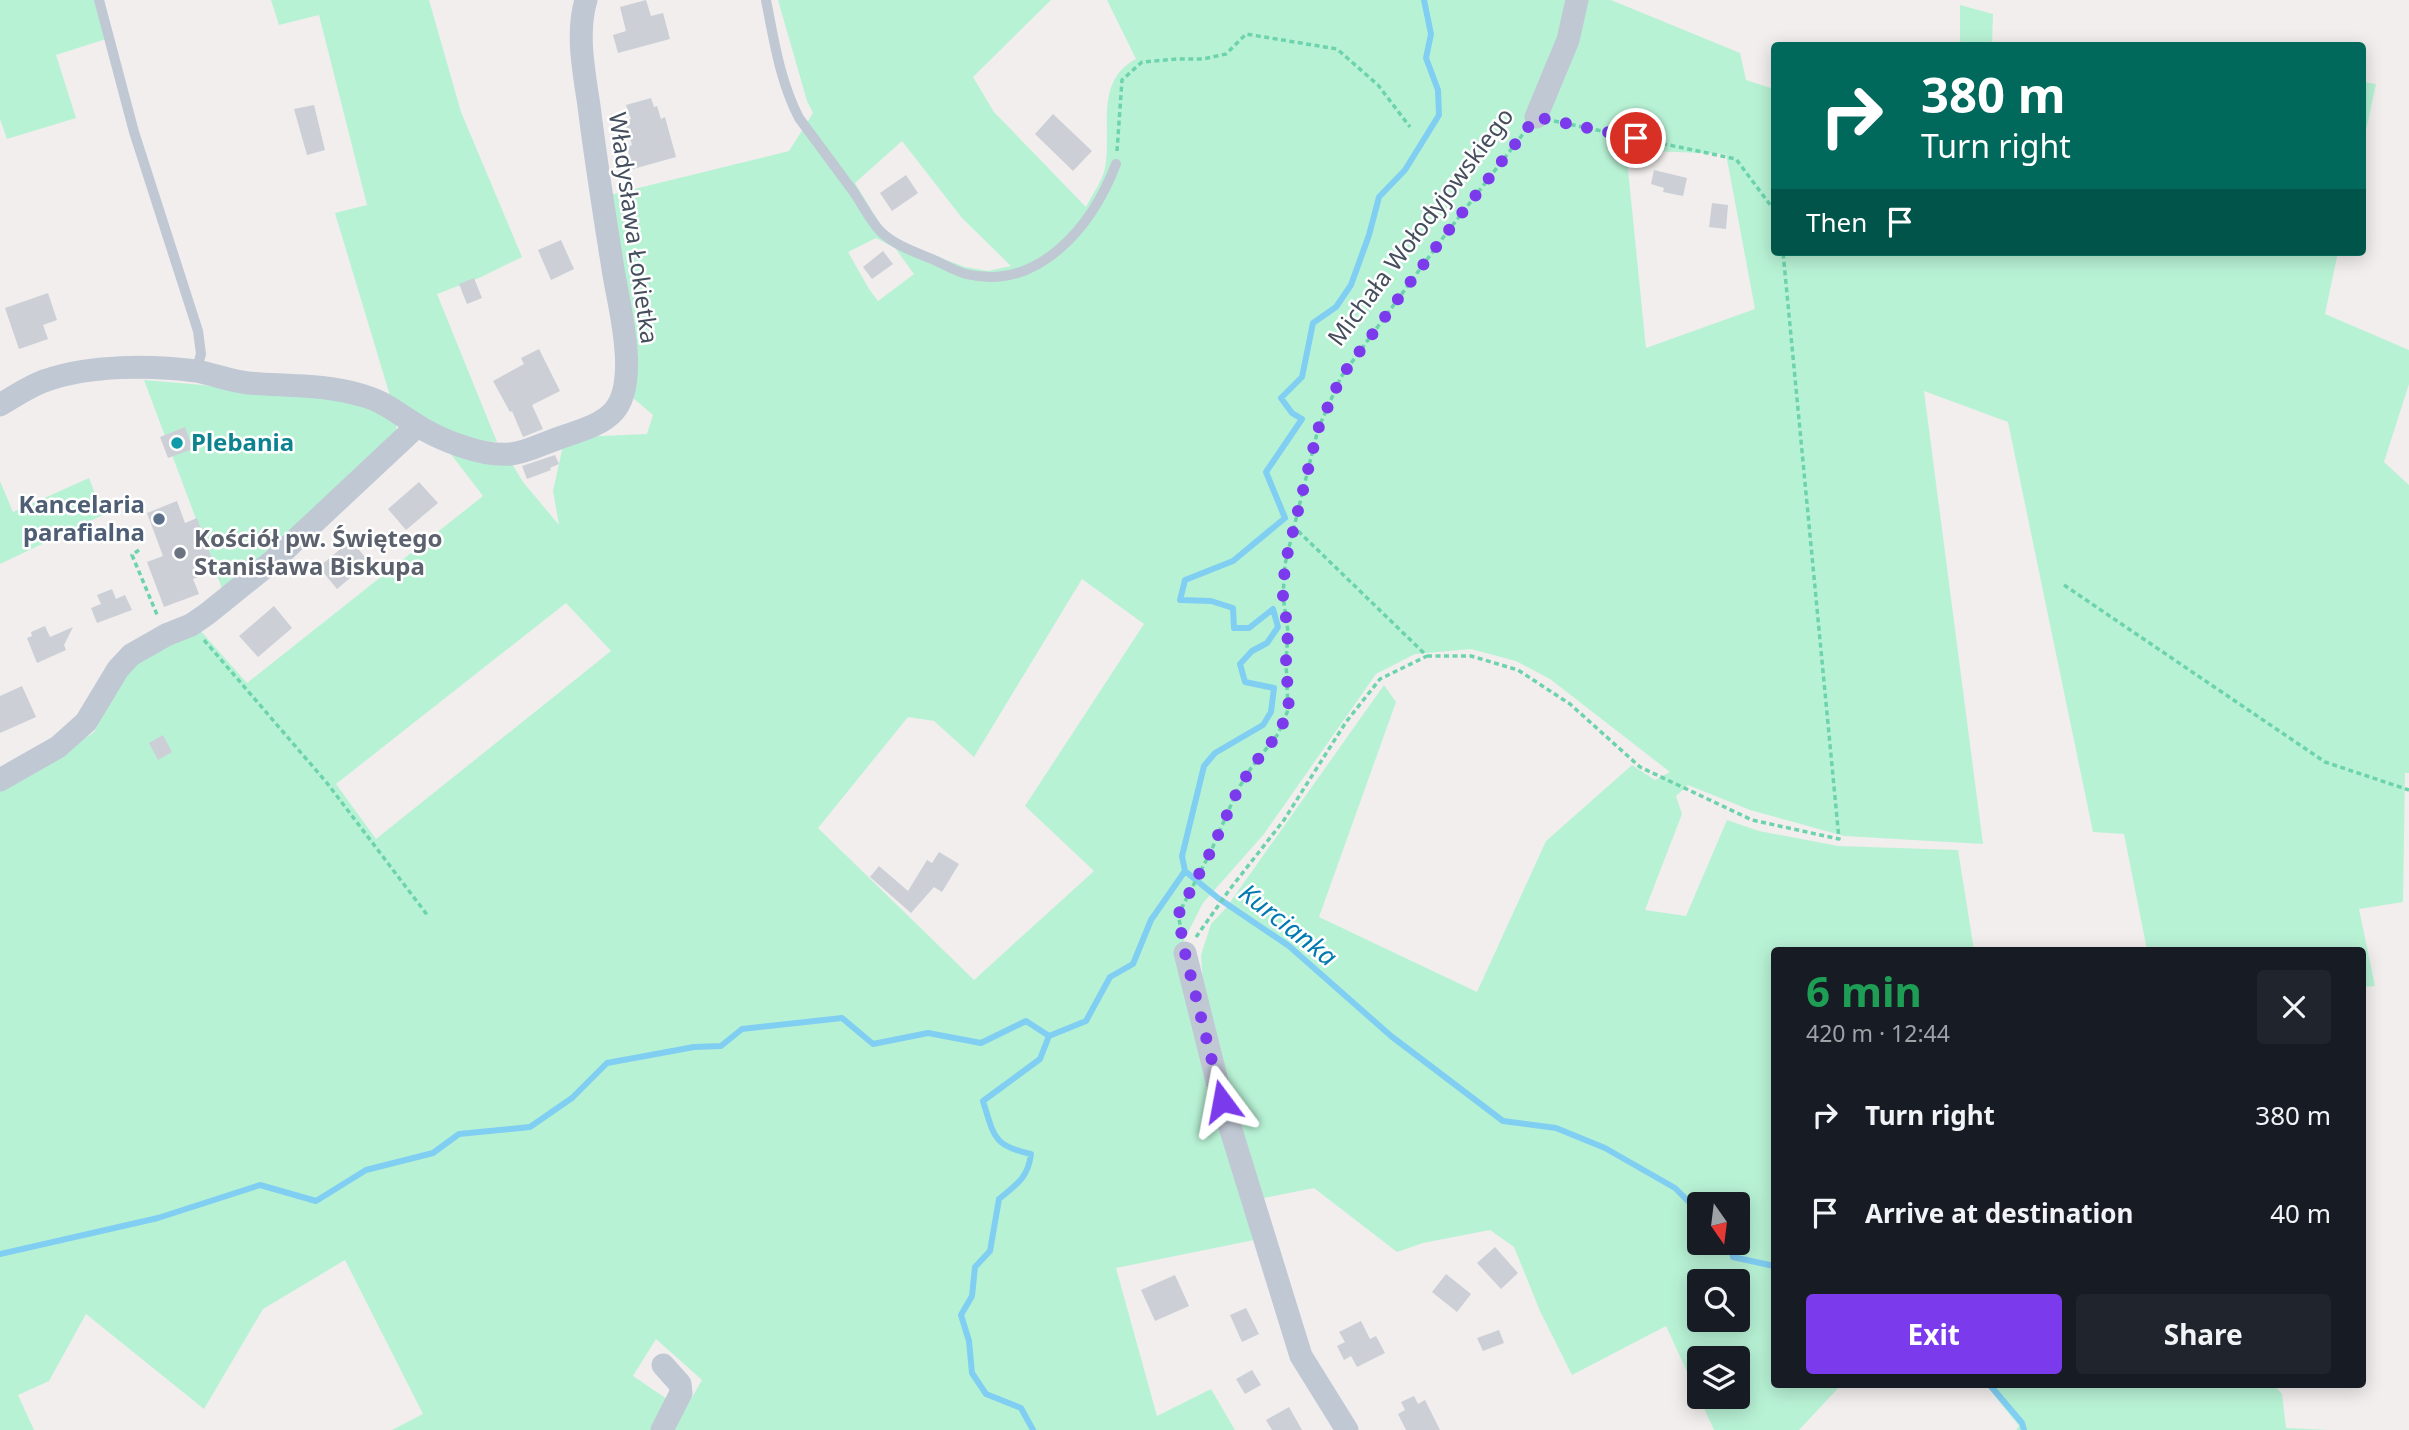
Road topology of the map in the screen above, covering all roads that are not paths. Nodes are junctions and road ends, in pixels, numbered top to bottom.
1 (99, 0) edge
2 (586, 0) edge
3 (766, 0) edge
4 (1577, 0) edge
5 (1536, 117) road end
6 (1116, 164) road end
7 (196, 371) junction
8 (0, 405) edge
9 (417, 426) junction
10 (0, 780) edge
11 (1185, 953) road end
12 (663, 1364) dead end
13 (662, 1430) edge
14 (1347, 1430) edge

1 - 7 lane
2 - 9 street, Władysława Łokietka
3 - 6 lane
4 - 5 street, Michała Wołodyjowskiego
7 - 8 street, Władysława Łokietka
7 - 9 street, Władysława Łokietka
9 - 10 street
11 - 14 street
12 - 13 street

